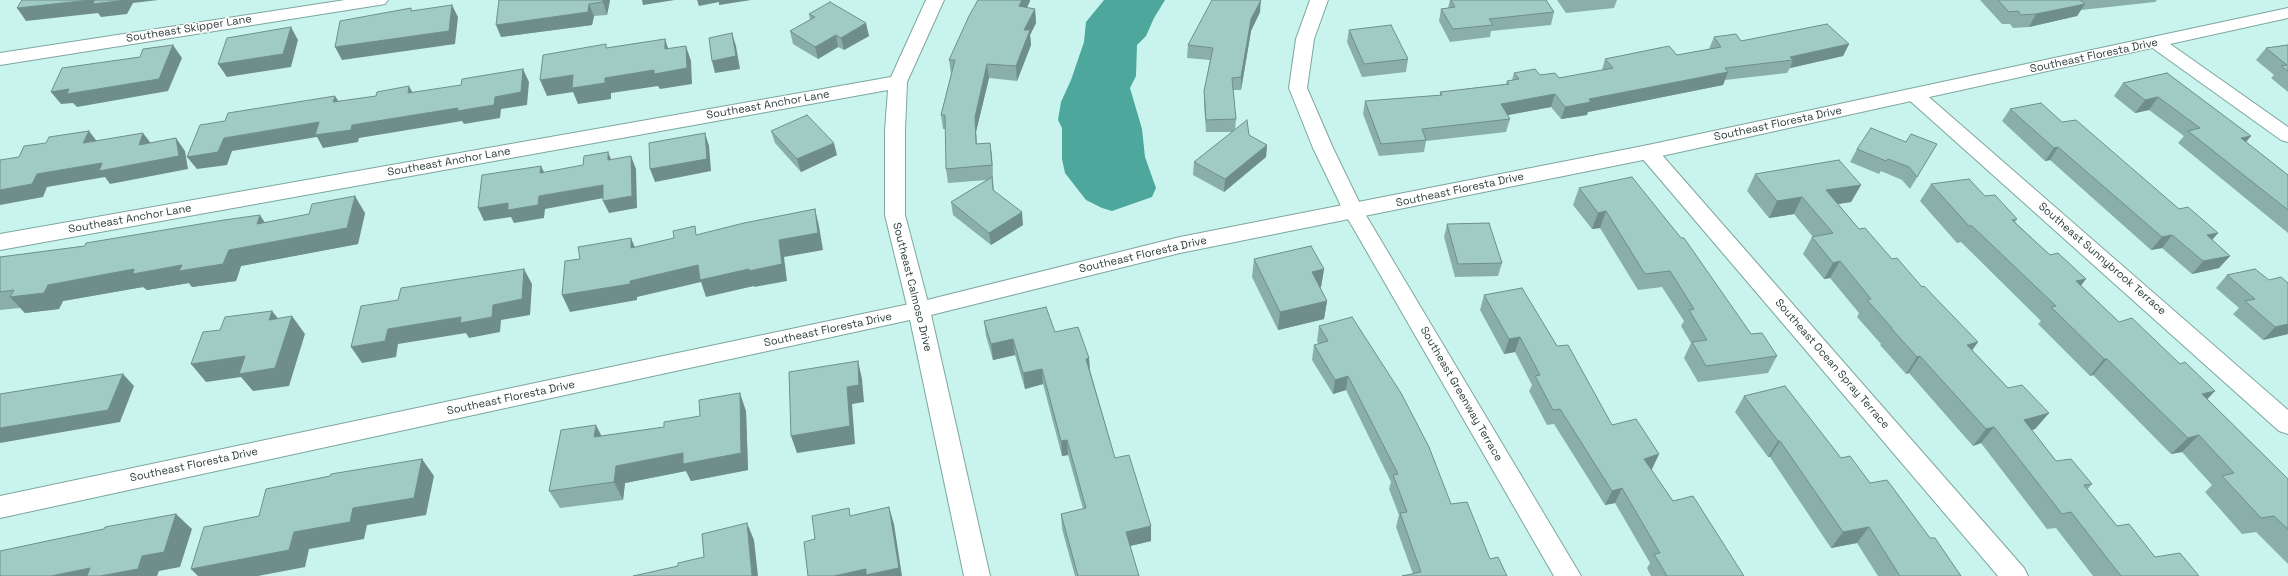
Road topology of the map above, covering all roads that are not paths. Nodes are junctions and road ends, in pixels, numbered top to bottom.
1 (379, 0) edge
2 (935, 0) edge
3 (1321, 0) edge
4 (2288, 13) edge
5 (2157, 43) junction
6 (0, 58) edge
7 (898, 82) junction
8 (1915, 95) junction
9 (2288, 136) edge
10 (1648, 152) junction
11 (1354, 212) junction
12 (0, 242) edge
13 (919, 310) junction
14 (2288, 424) edge
15 (0, 507) edge
16 (977, 576) edge
17 (1568, 576) edge
18 (2015, 576) edge

1 - 6 street, Southeast Skipper Lane
2 - 7 street, Southeast Calmoso Drive
3 - 11 street, Southeast Greenway Terrace
4 - 5 street, Southeast Floresta Drive
5 - 8 street, Southeast Floresta Drive
5 - 9 street
7 - 12 street, Southeast Anchor Lane
7 - 13 street, Southeast Calmoso Drive
8 - 10 street, Southeast Floresta Drive
8 - 14 street, Southeast Sunnybrook Terrace
10 - 11 street, Southeast Floresta Drive
10 - 18 street, Southeast Ocean Spray Terrace
11 - 13 street, Southeast Floresta Drive
11 - 17 street, Southeast Greenway Terrace
13 - 15 street, Southeast Floresta Drive
13 - 16 street, Southeast Calmoso Drive

